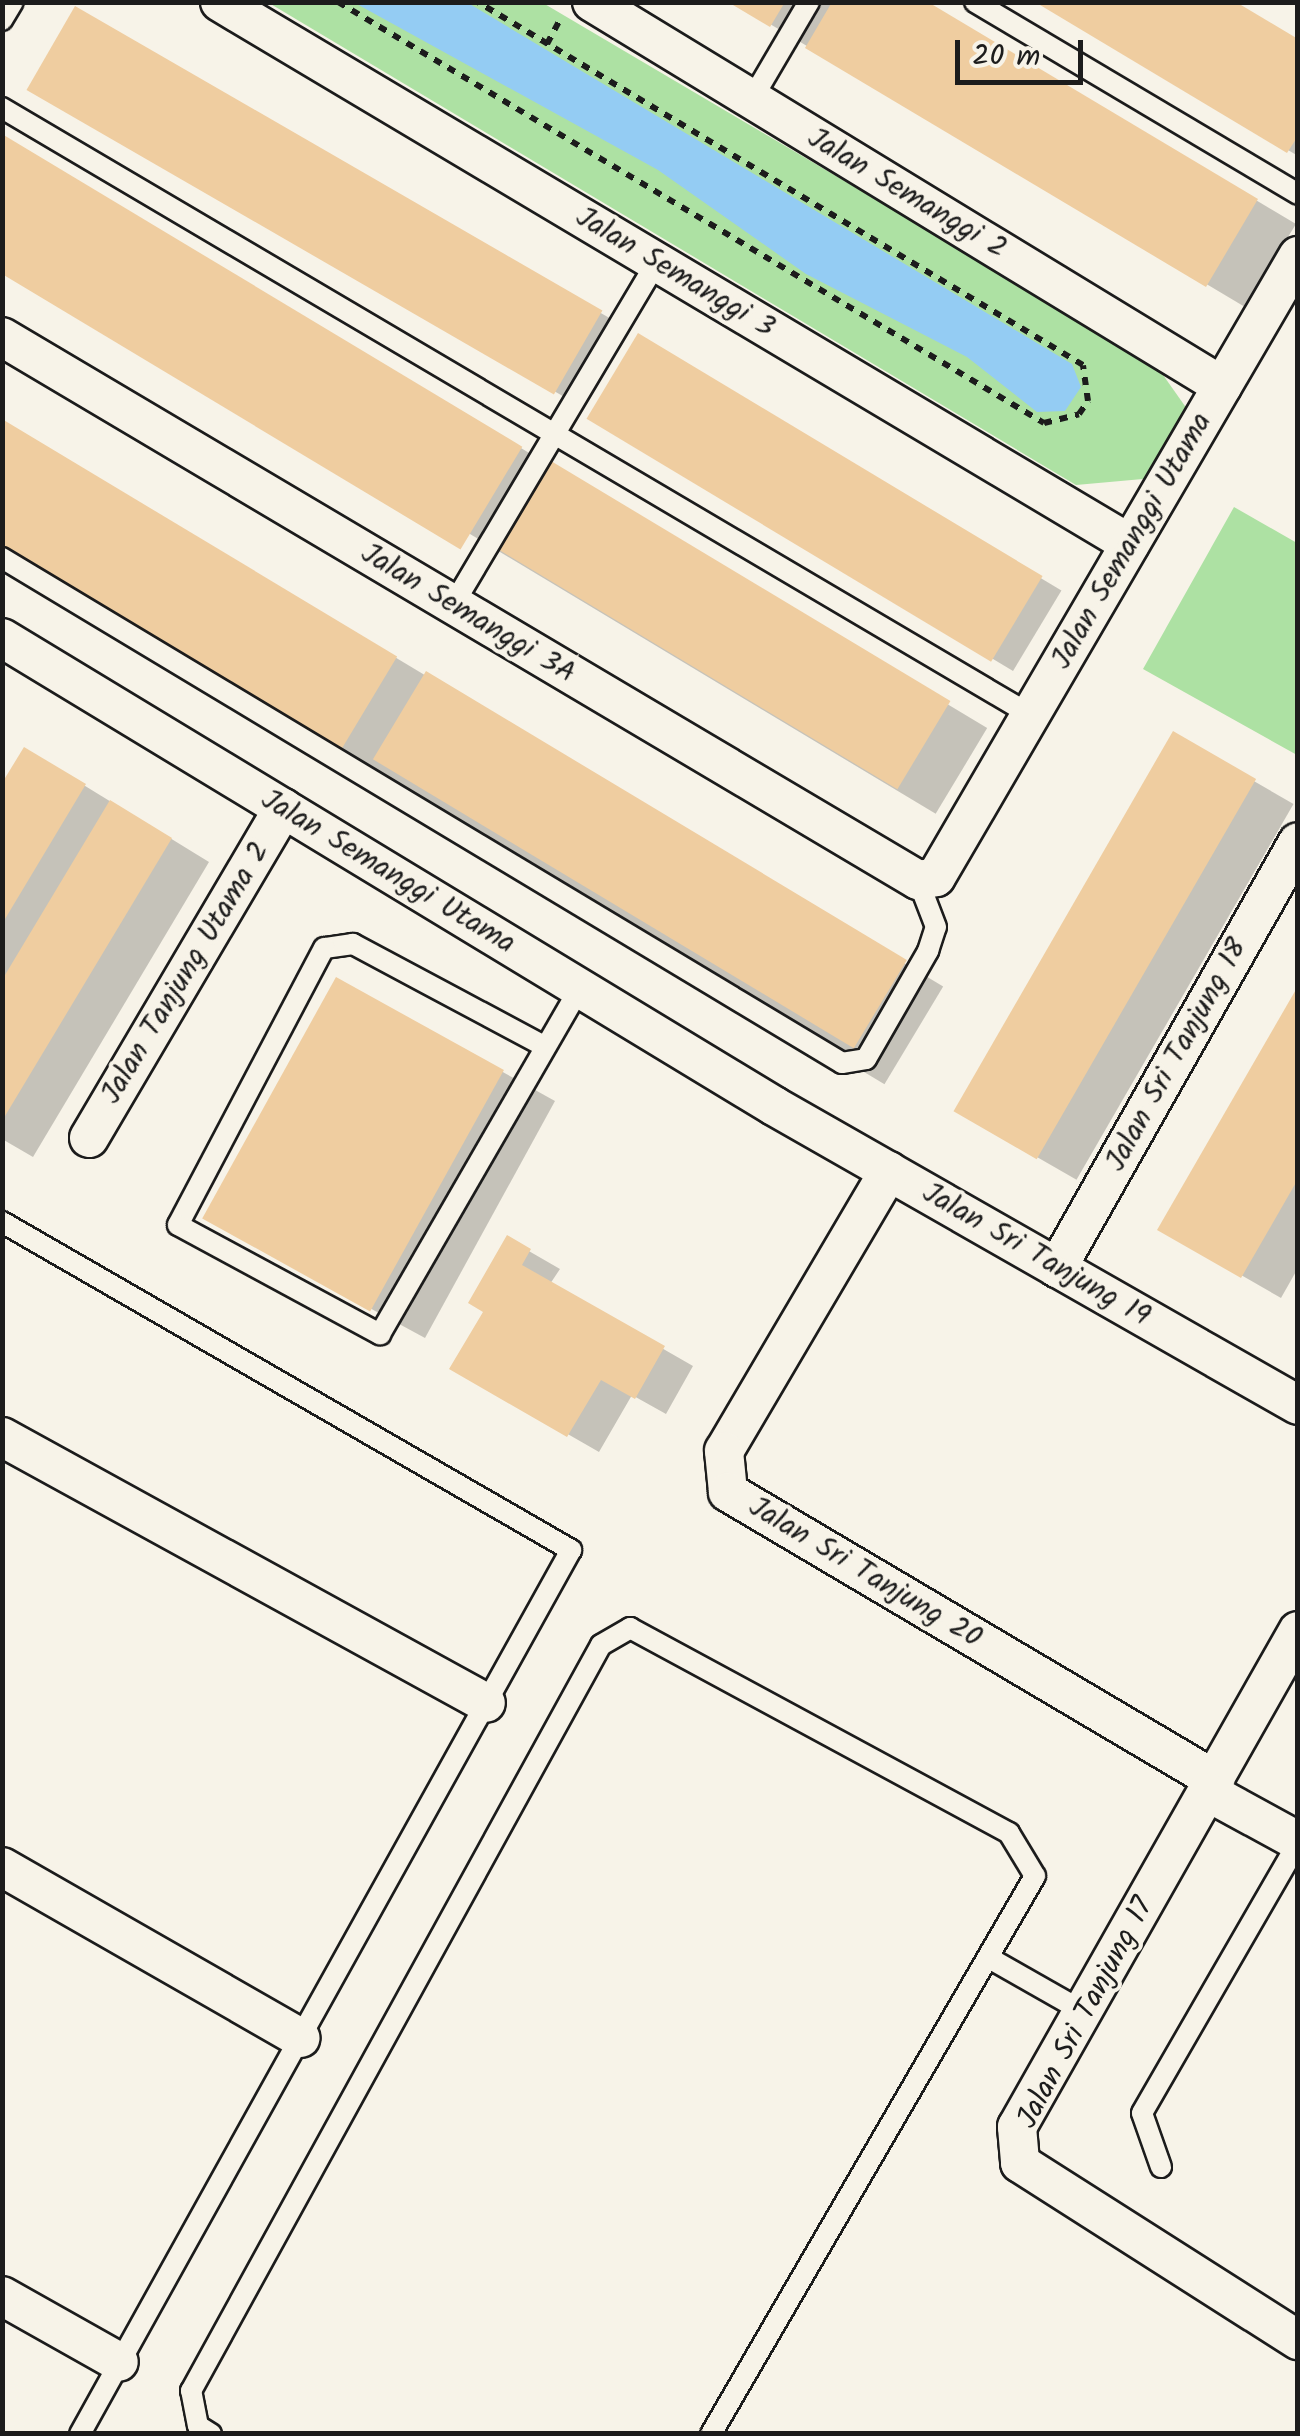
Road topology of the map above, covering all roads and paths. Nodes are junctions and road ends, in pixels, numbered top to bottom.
1 (13, 2) edge
2 (220, 2) edge
3 (338, 2) edge
4 (478, 2) edge
5 (809, 2) edge
6 (976, 2) edge
7 (576, 12) edge
8 (2, 20) edge
9 (547, 44) junction
10 (752, 99) junction
11 (2, 108) edge
12 (513, 108) junction
13 (507, 119) dead end
14 (1298, 194) edge
15 (1298, 256) edge
16 (656, 262) junction
17 (2, 337) edge
18 (910, 346) junction
19 (903, 357) dead end
20 (1222, 386) junction
21 (555, 434) junction
22 (1130, 544) junction
23 (2, 558) edge
24 (453, 605) junction
25 (2, 638) edge
26 (1031, 714) junction
27 (284, 808) junction
28 (1298, 842) edge
29 (927, 878) junction
30 (580, 988) junction
31 (544, 1046) junction
32 (774, 1106) joint
33 (88, 1138) dead end
34 (889, 1171) junction
35 (2, 1222) edge
36 (1057, 1268) junction
37 (1298, 1405) edge
38 (2, 1437) edge
39 (1298, 1632) edge
40 (486, 1703) junction
41 (1211, 1786) junction
42 (1298, 1842) edge
43 (2, 1867) edge
44 (989, 1958) junction
45 (1084, 2012) junction
46 (300, 2038) junction
47 (1161, 2168) dead end
48 (2, 2296) edge
49 (1298, 2340) edge
50 (119, 2362) junction
51 (80, 2434) edge
52 (212, 2434) edge
53 (711, 2434) edge

1 - 8 lane
2 - 16 street, Jalan Semanggi 3
3 - 12 path
4 - 9 path
5 - 10 lane
6 - 14 lane
7 - 9 path
7 - 10 street, Jalan Semanggi 2
9 - 18 path
10 - 20 street, Jalan Semanggi 2
11 - 21 lane
12 - 13 path
12 - 18 path
15 - 20 street, Jalan Semanggi Utama
16 - 21 lane
16 - 22 street, Jalan Semanggi 3
17 - 24 street, Jalan Semanggi 3A
18 - 19 path
20 - 22 street, Jalan Semanggi Utama
21 - 24 lane
21 - 26 lane
22 - 26 street, Jalan Semanggi Utama
23 - 29 lane
24 - 29 street, Jalan Semanggi 3A
25 - 27 street, Jalan Semanggi Utama
26 - 29 street, Jalan Semanggi Utama
27 - 30 street, Jalan Semanggi Utama
27 - 33 street, Jalan Tanjung Utama 2
28 - 36 street, Jalan Sri Tanjung 18
30 - 31 lane
30 - 32 street, Jalan Semanggi Utama
31 - 31 lane
32 - 34 street, Jalan Sri Tanjung 19
34 - 36 street, Jalan Sri Tanjung 19
34 - 41 street, Jalan Sri Tanjung 20
35 - 40 lane
36 - 37 street, Jalan Sri Tanjung 19
38 - 40 street
39 - 41 street, Jalan Sri Tanjung 17
40 - 46 lane
41 - 42 street
41 - 45 street, Jalan Sri Tanjung 17
42 - 47 lane
43 - 46 street
44 - 45 lane
44 - 52 lane
44 - 53 lane
45 - 49 street, Jalan Sri Tanjung 17
46 - 50 lane
48 - 50 street
50 - 51 lane

